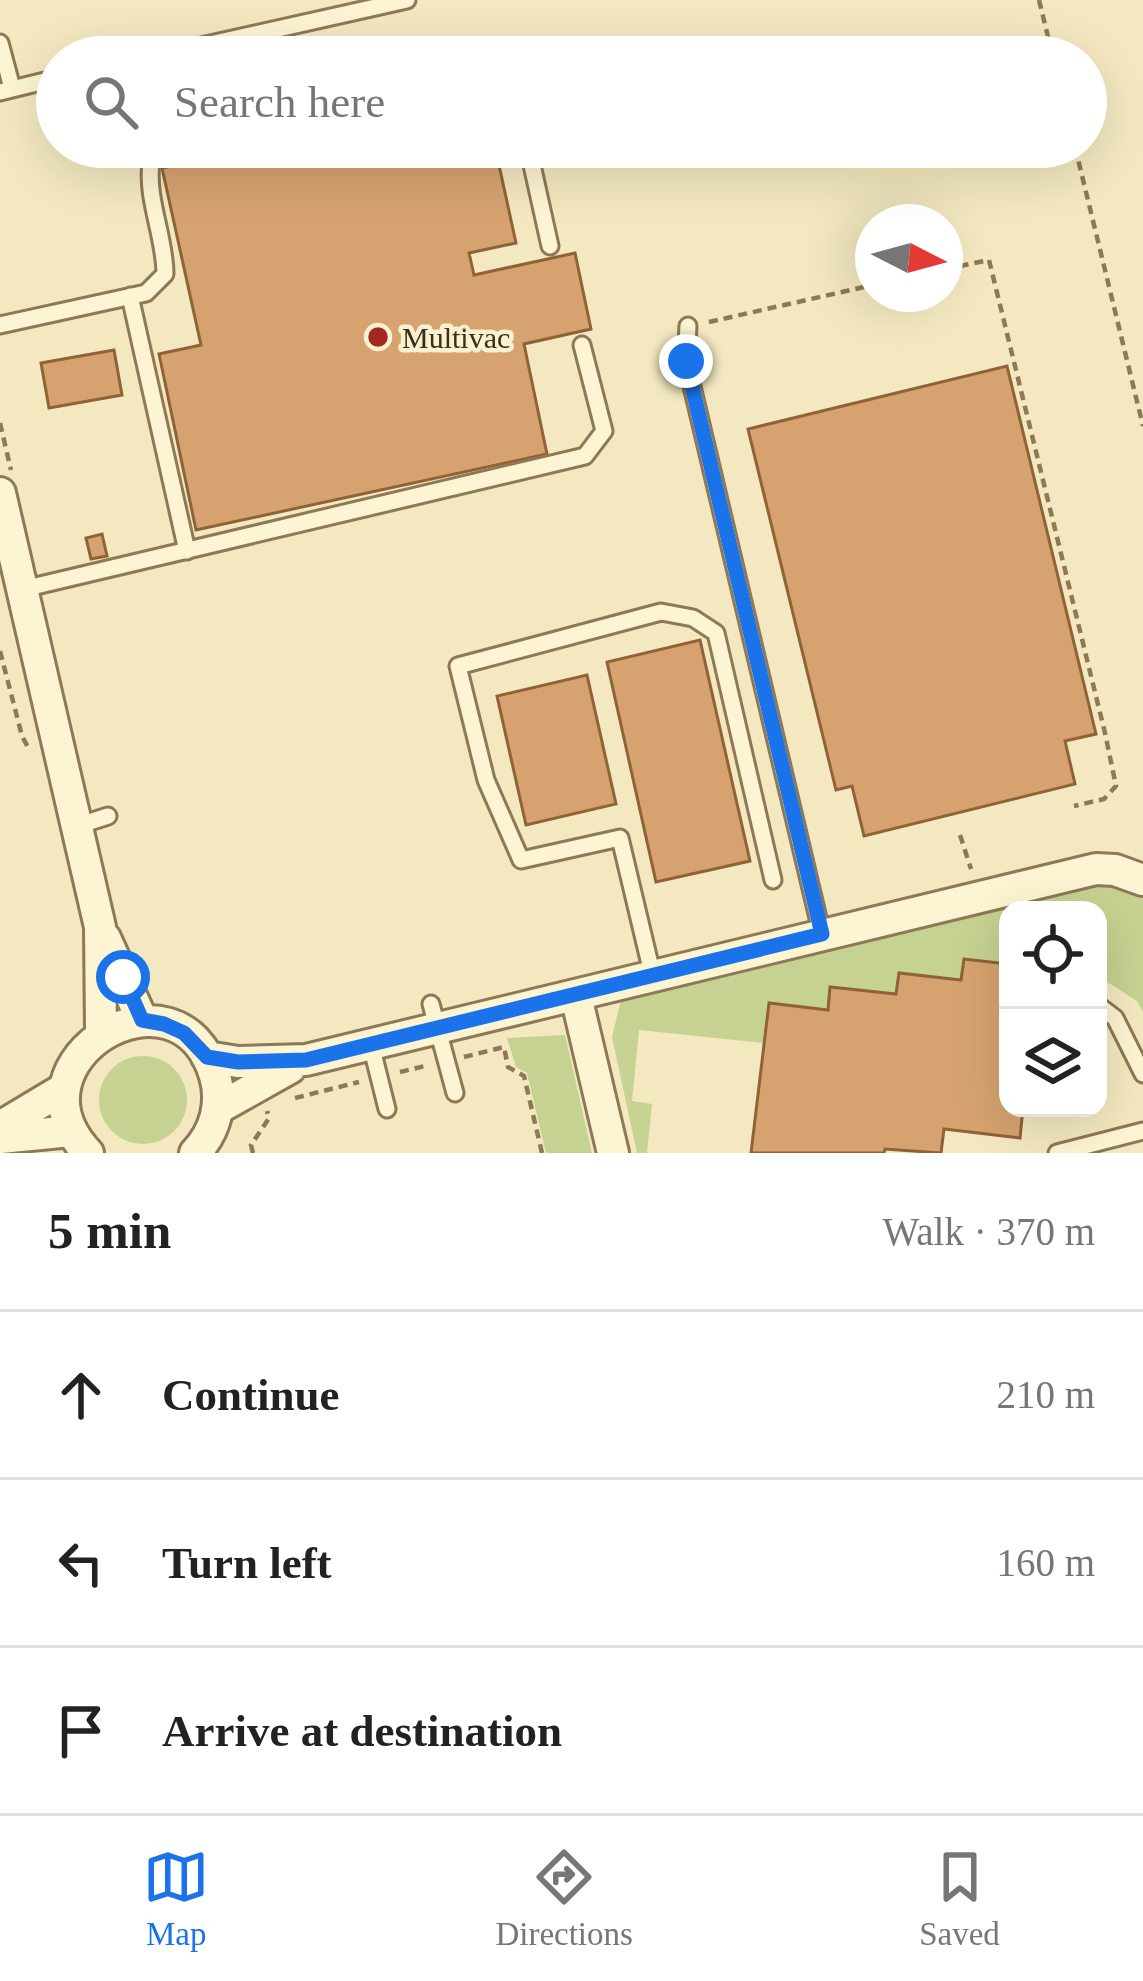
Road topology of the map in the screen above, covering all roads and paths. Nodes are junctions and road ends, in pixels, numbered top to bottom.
1 (407, 0) edge
2 (1039, 0) edge
3 (246, 36) edge
4 (1048, 36) edge
5 (0, 43) edge
6 (36, 83) edge
7 (6, 90) edge
8 (150, 168) edge
9 (533, 168) edge
10 (1080, 168) edge
11 (550, 246) dead end
12 (963, 265) edge
13 (855, 289) edge
14 (130, 296) junction
15 (0, 325) edge
16 (688, 326) joint
17 (582, 345) dead end
18 (1143, 426) edge
19 (0, 494) edge
20 (188, 551) junction
21 (23, 589) junction
22 (0, 651) edge
23 (32, 754) dead end
24 (1074, 806) dead end
25 (108, 816) dead end
26 (77, 826) junction
27 (961, 835) dead end
28 (773, 880) dead end
29 (1143, 880) edge
30 (978, 895) junction
31 (100, 927) junction
32 (822, 934) junction
33 (653, 977) junction
34 (576, 996) junction
35 (1103, 1009) edge
36 (435, 1017) junction
37 (142, 1020) junction
38 (101, 1032) junction
39 (371, 1045) junction
40 (207, 1057) junction
41 (306, 1060) junction
42 (1143, 1074) edge
43 (65, 1088) junction
44 (455, 1093) dead end
45 (266, 1104) dead end
46 (217, 1109) junction
47 (387, 1109) dead end
48 (0, 1127) edge
49 (1143, 1132) edge
50 (0, 1138) edge
51 (80, 1142) edge
52 (195, 1153) edge
53 (253, 1153) edge
54 (613, 1153) edge
55 (1058, 1153) edge

1 - 3 lane
2 - 4 path
5 - 7 lane
6 - 7 lane
8 - 14 lane
9 - 11 lane
10 - 18 path
12 - 24 path
13 - 16 path
14 - 15 lane
14 - 20 lane
16 - 32 lane
17 - 20 lane
19 - 21 street
20 - 21 lane
21 - 26 street
22 - 23 path
25 - 26 lane
26 - 31 street
27 - 30 path
28 - 33 lane
29 - 30 street
30 - 32 street
31 - 37 street
31 - 38 street
32 - 33 street
33 - 34 street
34 - 36 street
34 - 54 street
35 - 42 lane
36 - 39 street
36 - 44 lane
37 - 38 street
37 - 40 street
38 - 43 street
39 - 41 street
39 - 47 lane
40 - 41 street
40 - 46 street
41 - 46 street
43 - 48 street
43 - 51 street
45 - 53 path
46 - 52 street
49 - 55 lane
50 - 51 street

